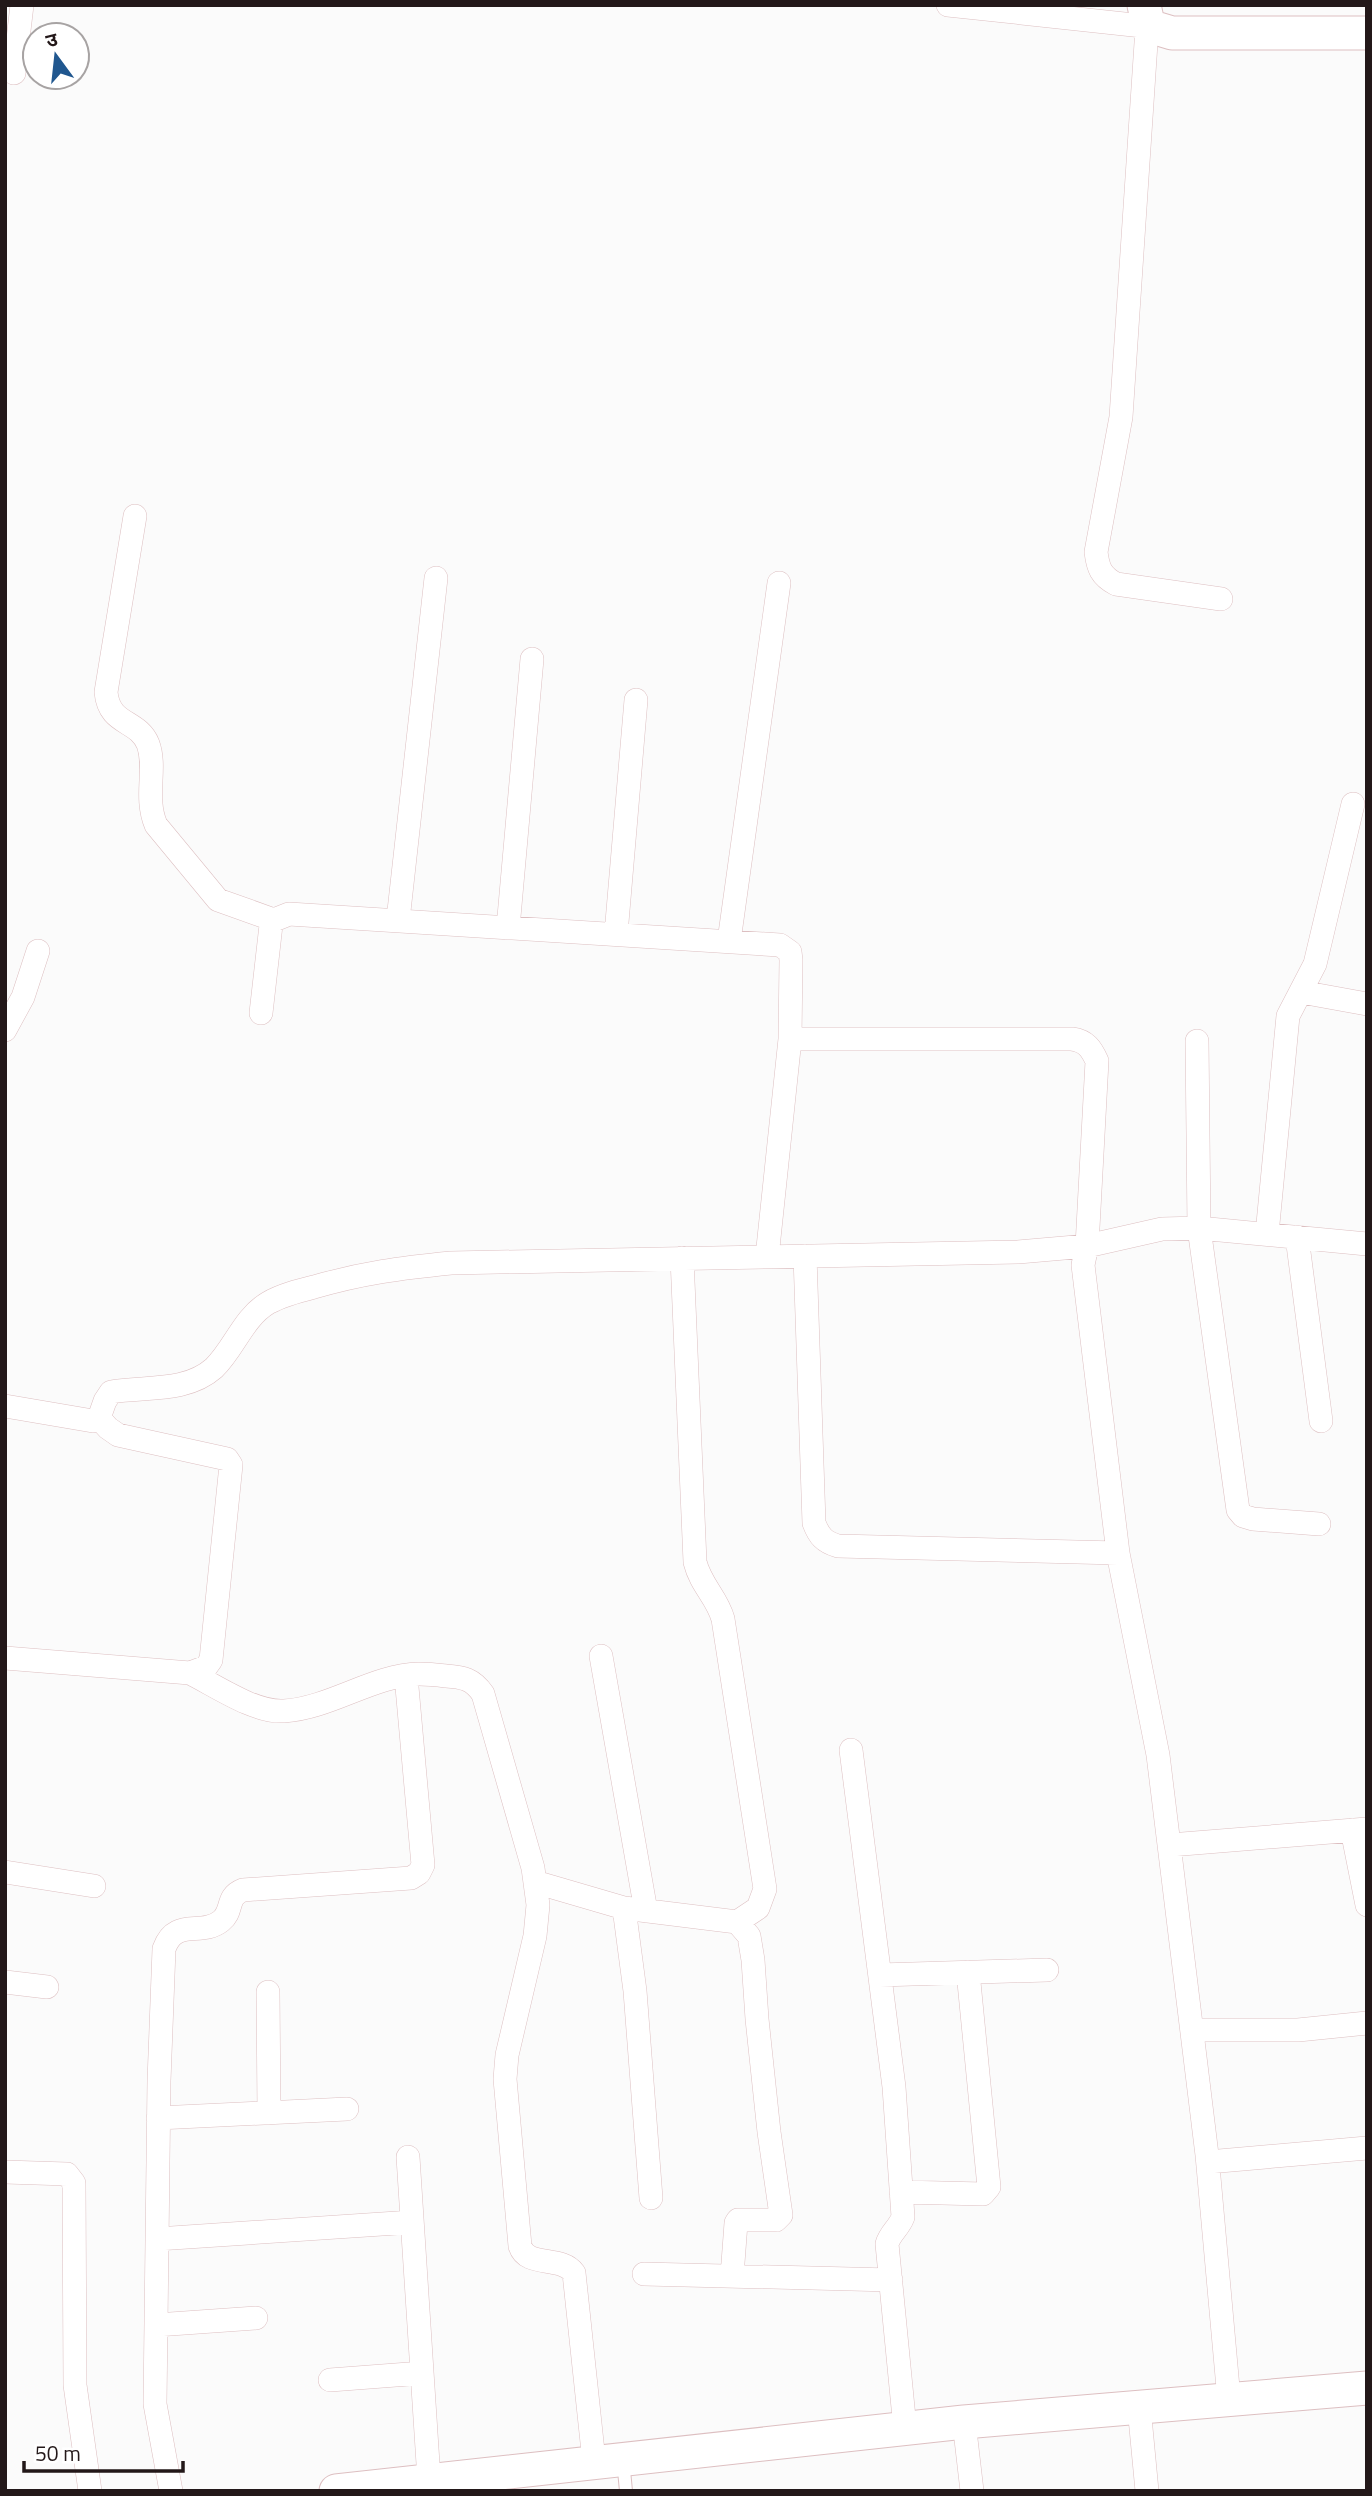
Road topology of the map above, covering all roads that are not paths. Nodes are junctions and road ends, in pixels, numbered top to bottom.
1 (22, 5) edge
2 (948, 5) edge
3 (1148, 20) edge
4 (1367, 33) edge
5 (14, 73) dead end
6 (135, 516) dead end
7 (436, 578) dead end
8 (779, 583) dead end
9 (1221, 599) dead end
10 (532, 659) dead end
11 (636, 700) dead end
12 (1353, 804) dead end
13 (274, 920) junction
14 (398, 920) junction
15 (508, 928) junction
16 (616, 934) junction
17 (729, 941) junction
18 (38, 951) dead end
19 (1301, 992) junction
20 (1367, 1004) edge
21 (261, 1013) dead end
22 (5, 1030) edge
23 (790, 1039) junction
24 (1198, 1041) dead end
25 (1199, 1228) junction
26 (1267, 1234) junction
27 (1297, 1237) junction
28 (1367, 1244) edge
29 (1087, 1246) junction
30 (806, 1256) junction
31 (767, 1257) junction
32 (682, 1258) junction
33 (5, 1406) edge
34 (99, 1418) junction
35 (1321, 1421) dead end
36 (1319, 1524) dead end
37 (1118, 1553) junction
38 (601, 1656) dead end
39 (5, 1658) edge
40 (190, 1673) junction
41 (407, 1676) junction
42 (851, 1750) dead end
43 (1360, 1830) edge
44 (1170, 1845) junction
45 (5, 1872) edge
46 (535, 1882) junction
47 (94, 1886) dead end
48 (1367, 1906) edge
49 (635, 1910) junction
50 (737, 1922) junction
51 (1047, 1970) dead end
52 (968, 1972) junction
53 (880, 1975) junction
54 (5, 1982) edge
55 (47, 1987) dead end
56 (268, 1992) dead end
57 (1367, 2023) edge
58 (1192, 2030) junction
59 (347, 2109) dead end
60 (269, 2113) junction
61 (158, 2118) junction
62 (1367, 2148) edge
63 (408, 2157) dead end
64 (1208, 2162) junction
65 (5, 2172) edge
66 (901, 2192) junction
67 (651, 2198) dead end
68 (412, 2222) junction
69 (157, 2239) junction
70 (644, 2274) dead end
71 (732, 2276) junction
72 (891, 2280) junction
73 (256, 2318) dead end
74 (156, 2325) junction
75 (422, 2372) junction
76 (330, 2380) dead end
77 (1367, 2388) edge
78 (1229, 2399) junction
79 (1139, 2407) junction
80 (964, 2422) junction
81 (905, 2428) junction
82 (608, 2460) junction
83 (429, 2479) junction
84 (485, 2482) edge
85 (90, 2491) edge
86 (171, 2491) edge
87 (336, 2491) edge
88 (626, 2491) edge
89 (972, 2491) edge
90 (1147, 2491) edge

1 - 5 street
2 - 3 street
3 - 4 street
3 - 9 street
6 - 13 street
7 - 14 street
8 - 17 street
10 - 15 street
11 - 16 street
12 - 19 street
13 - 14 street
13 - 21 street
14 - 15 street
15 - 16 street
16 - 17 street
17 - 23 street
18 - 22 street
19 - 20 street
19 - 26 street
23 - 29 street
23 - 31 street
24 - 25 street
25 - 26 street
25 - 29 street
25 - 36 street
26 - 27 street
27 - 28 street
27 - 35 street
29 - 30 street
29 - 37 street
30 - 31 street
30 - 37 street
31 - 32 street
32 - 34 street
32 - 50 street
33 - 34 street
34 - 40 street
37 - 44 street
38 - 49 street
39 - 40 street
40 - 41 street
41 - 46 street
41 - 61 street
42 - 53 street
43 - 44 street
43 - 48 street
44 - 58 street
45 - 47 street
46 - 49 street
46 - 82 street
49 - 50 street
49 - 67 street
50 - 71 street
51 - 52 street
52 - 53 street
52 - 66 street
53 - 66 street
54 - 55 street
56 - 60 street
57 - 58 street
58 - 64 street
59 - 60 street
60 - 61 street
61 - 69 street
62 - 64 street
63 - 68 street
64 - 78 street
65 - 85 street
66 - 72 street
68 - 69 street
68 - 75 street
69 - 74 street
70 - 71 street
71 - 72 street
72 - 81 street
73 - 74 street
74 - 86 street
75 - 76 street
75 - 83 street
77 - 78 street
78 - 79 street
79 - 80 street
79 - 90 street
80 - 81 street
80 - 89 street
81 - 82 street
82 - 84 street
82 - 88 lane
83 - 84 street
83 - 87 street

